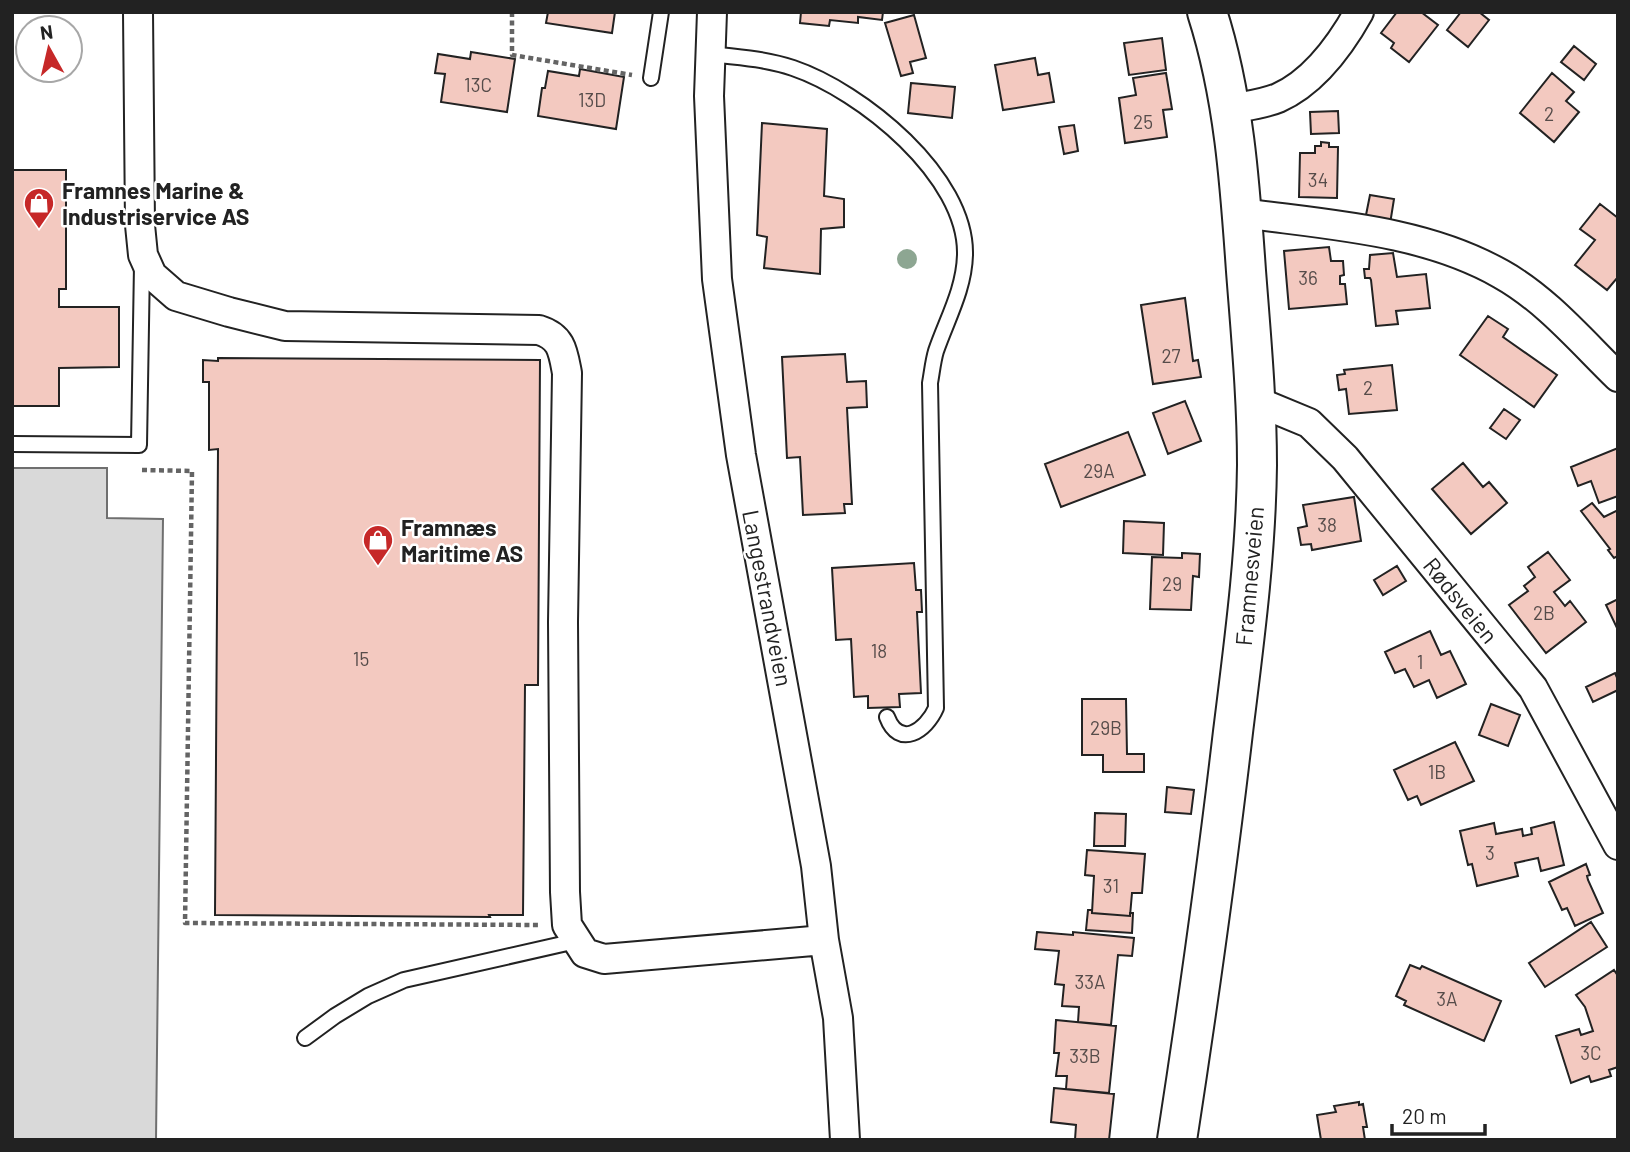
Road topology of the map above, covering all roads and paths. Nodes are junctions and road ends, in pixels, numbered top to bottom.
1 (138, 12) edge
2 (512, 12) edge
3 (661, 12) edge
4 (712, 12) edge
5 (1207, 12) edge
6 (1359, 12) edge
7 (709, 54) junction
8 (651, 78) joint
9 (1230, 109) junction
10 (1242, 213) junction
11 (143, 255) junction
12 (1618, 377) edge
13 (1256, 401) junction
14 (12, 444) edge
15 (139, 445) junction
16 (887, 717) dead end
17 (1618, 845) edge
18 (572, 933) junction
19 (824, 940) junction
20 (305, 1038) dead end
21 (845, 1140) edge
22 (1177, 1140) edge

1 - 11 street
2 - 8 path
3 - 8 lane
4 - 7 street, Langestrandveien
5 - 9 main road, Framnesveien
6 - 9 street
7 - 16 lane
7 - 19 street, Langestrandveien
9 - 10 main road, Framnesveien
10 - 12 street
10 - 13 main road, Framnesveien
11 - 15 lane
11 - 18 street
13 - 17 street, Rødsveien
13 - 22 main road, Framnesveien
14 - 15 lane
15 - 18 path
18 - 19 street
18 - 20 lane
19 - 21 street, Langestrandveien

